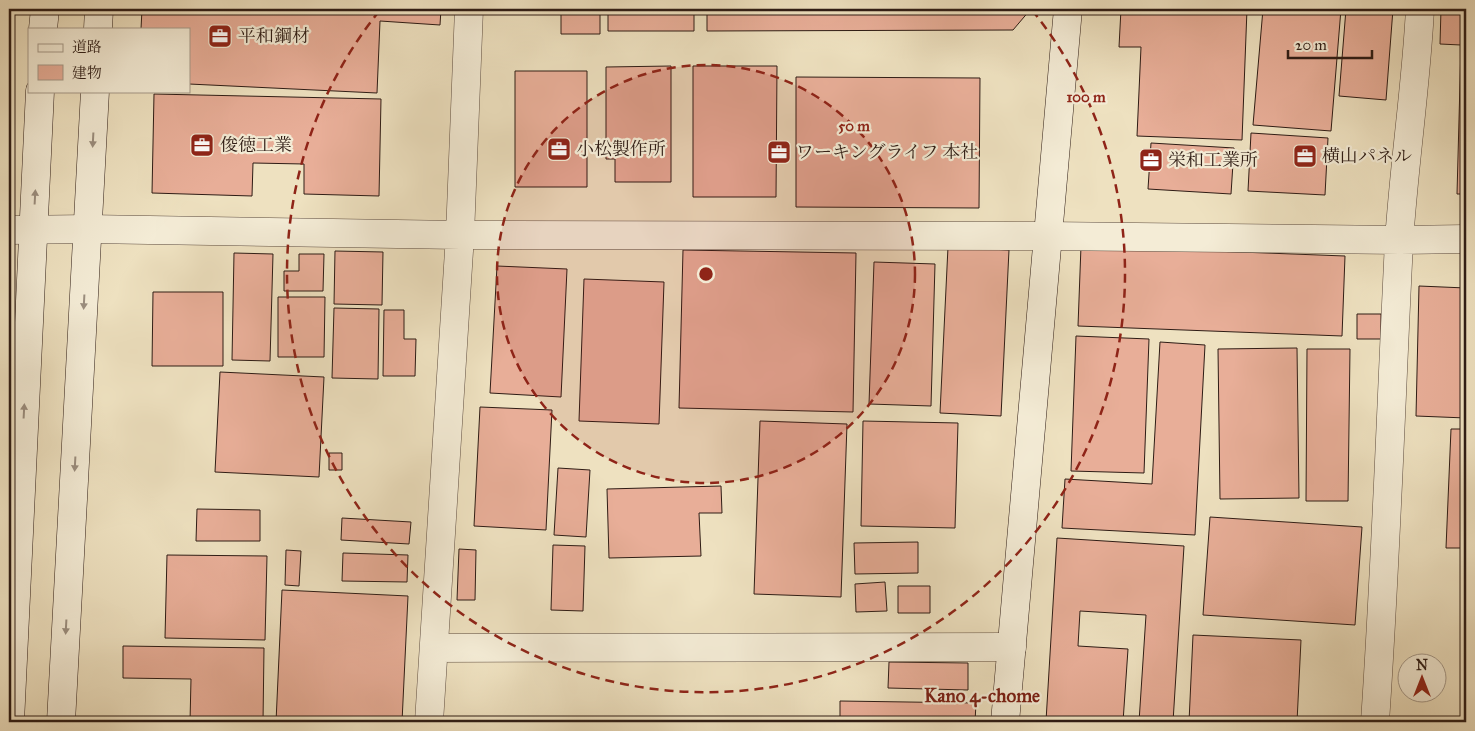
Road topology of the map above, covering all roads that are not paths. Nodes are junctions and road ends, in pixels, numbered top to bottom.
1 (44, 9) edge
2 (99, 9) edge
3 (469, 9) edge
4 (1068, 9) edge
5 (1420, 9) edge
6 (44, 28) edge
7 (98, 28) edge
8 (40, 92) edge
9 (95, 92) edge
10 (88, 229) junction
11 (21, 230) edge
12 (460, 235) junction
13 (1047, 236) junction
14 (1466, 239) edge
15 (1400, 240) junction
16 (1012, 647) junction
17 (434, 648) junction
18 (10, 722) edge
19 (61, 722) edge
20 (429, 722) edge
21 (1005, 722) edge
22 (1374, 722) edge

1 - 6 street
2 - 7 street
3 - 12 street
4 - 13 street
5 - 15 street
11 -> 8 street
9 -> 10 street
10 - 11 street
10 - 12 street
10 -> 19 street
18 -> 11 street
12 - 13 street
12 - 17 street
13 - 15 street
13 - 16 street
14 - 15 street
15 - 22 street
16 - 17 street
16 - 21 street
17 - 20 street

